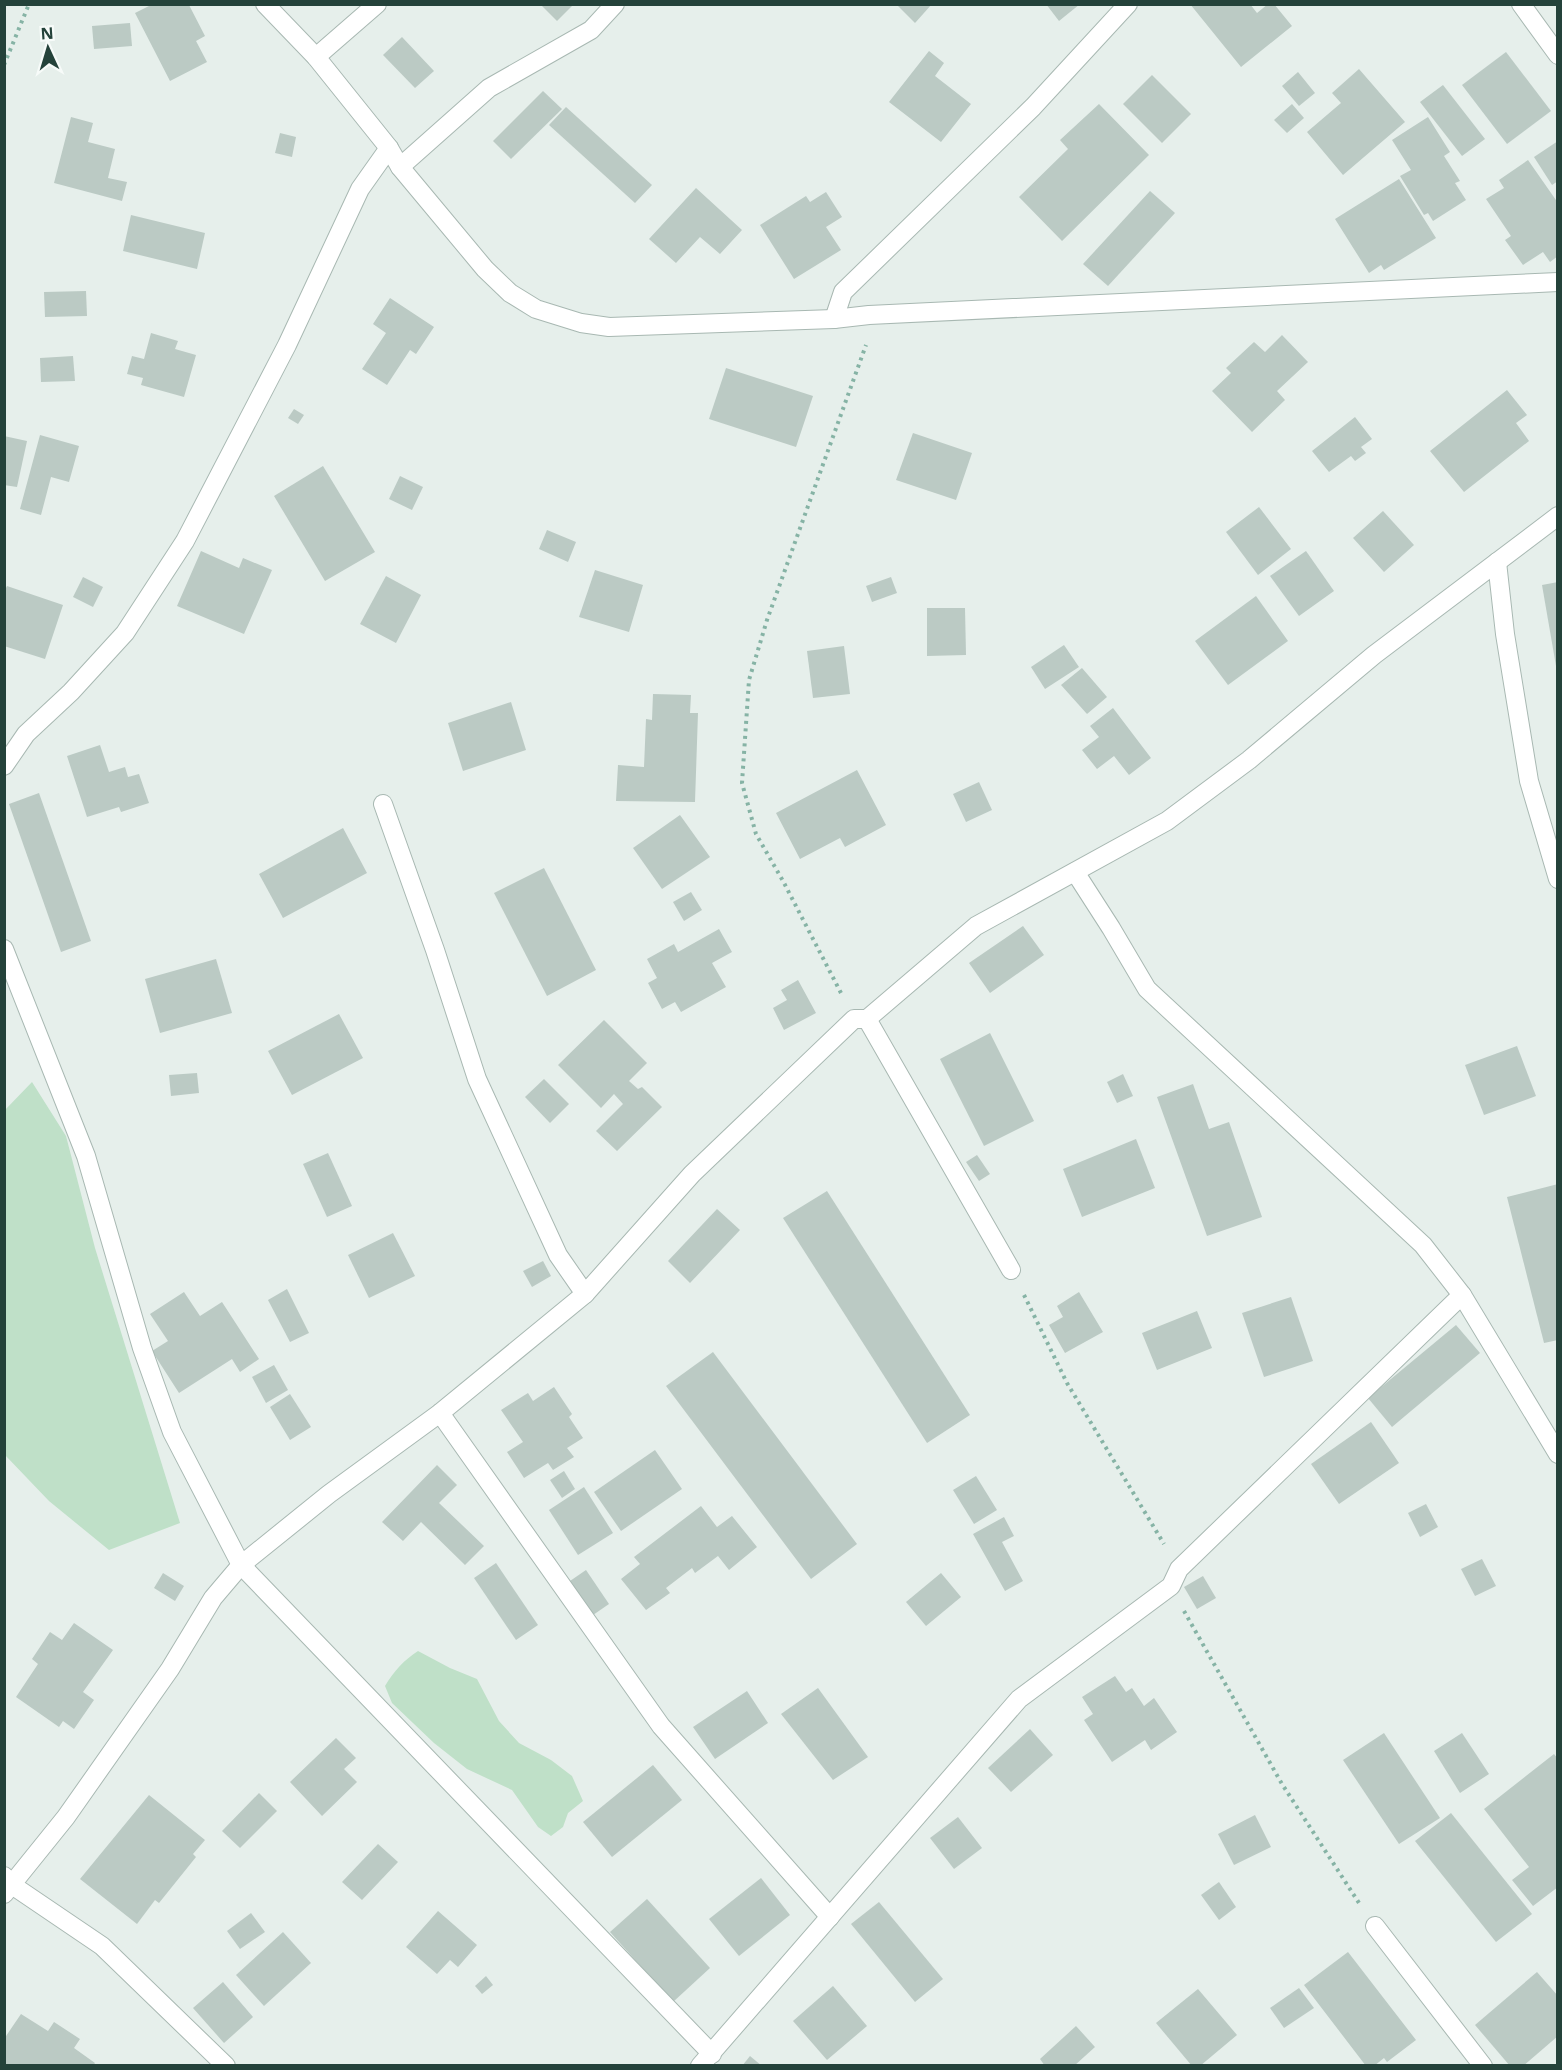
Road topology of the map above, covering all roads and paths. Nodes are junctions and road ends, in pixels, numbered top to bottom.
1 (29, 4) edge
2 (265, 4) edge
3 (377, 4) edge
4 (615, 4) edge
5 (1128, 4) edge
6 (1521, 4) edge
7 (1557, 55) edge
8 (316, 57) junction
9 (4, 65) edge
10 (389, 148) junction
11 (400, 167) junction
12 (1557, 282) edge
13 (869, 315) junction
14 (834, 319) junction
15 (1557, 516) edge
16 (1497, 562) junction
17 (4, 766) edge
18 (383, 804) dead end
19 (1075, 872) junction
20 (1557, 879) edge
21 (4, 949) edge
22 (861, 1019) junction
23 (1011, 1270) joint
24 (585, 1294) junction
25 (1462, 1295) junction
26 (440, 1413) junction
27 (1557, 1454) edge
28 (241, 1565) junction
29 (1179, 1569) junction
30 (1171, 1586) junction
31 (7, 1885) edge
32 (830, 1917) junction
33 (1375, 1926) joint
34 (706, 2060) edge
35 (226, 2066) edge
36 (1483, 2066) edge

1 - 9 path
2 - 8 street
3 - 8 street
4 - 11 street
5 - 14 street
6 - 7 street
8 - 10 street
10 - 11 street
10 - 17 street
11 - 14 street
12 - 13 street
13 - 14 street
13 - 22 path
15 - 16 street
16 - 19 street
16 - 20 street
18 - 24 street
19 - 22 street
19 - 25 street
21 - 28 street
22 - 23 street
22 - 24 street
23 - 29 path
24 - 26 street
25 - 27 street
25 - 29 street
26 - 28 street
26 - 32 street
28 - 31 street
28 - 34 street
29 - 30 street
30 - 32 street
30 - 33 path
31 - 35 street
32 - 34 street
33 - 36 street

